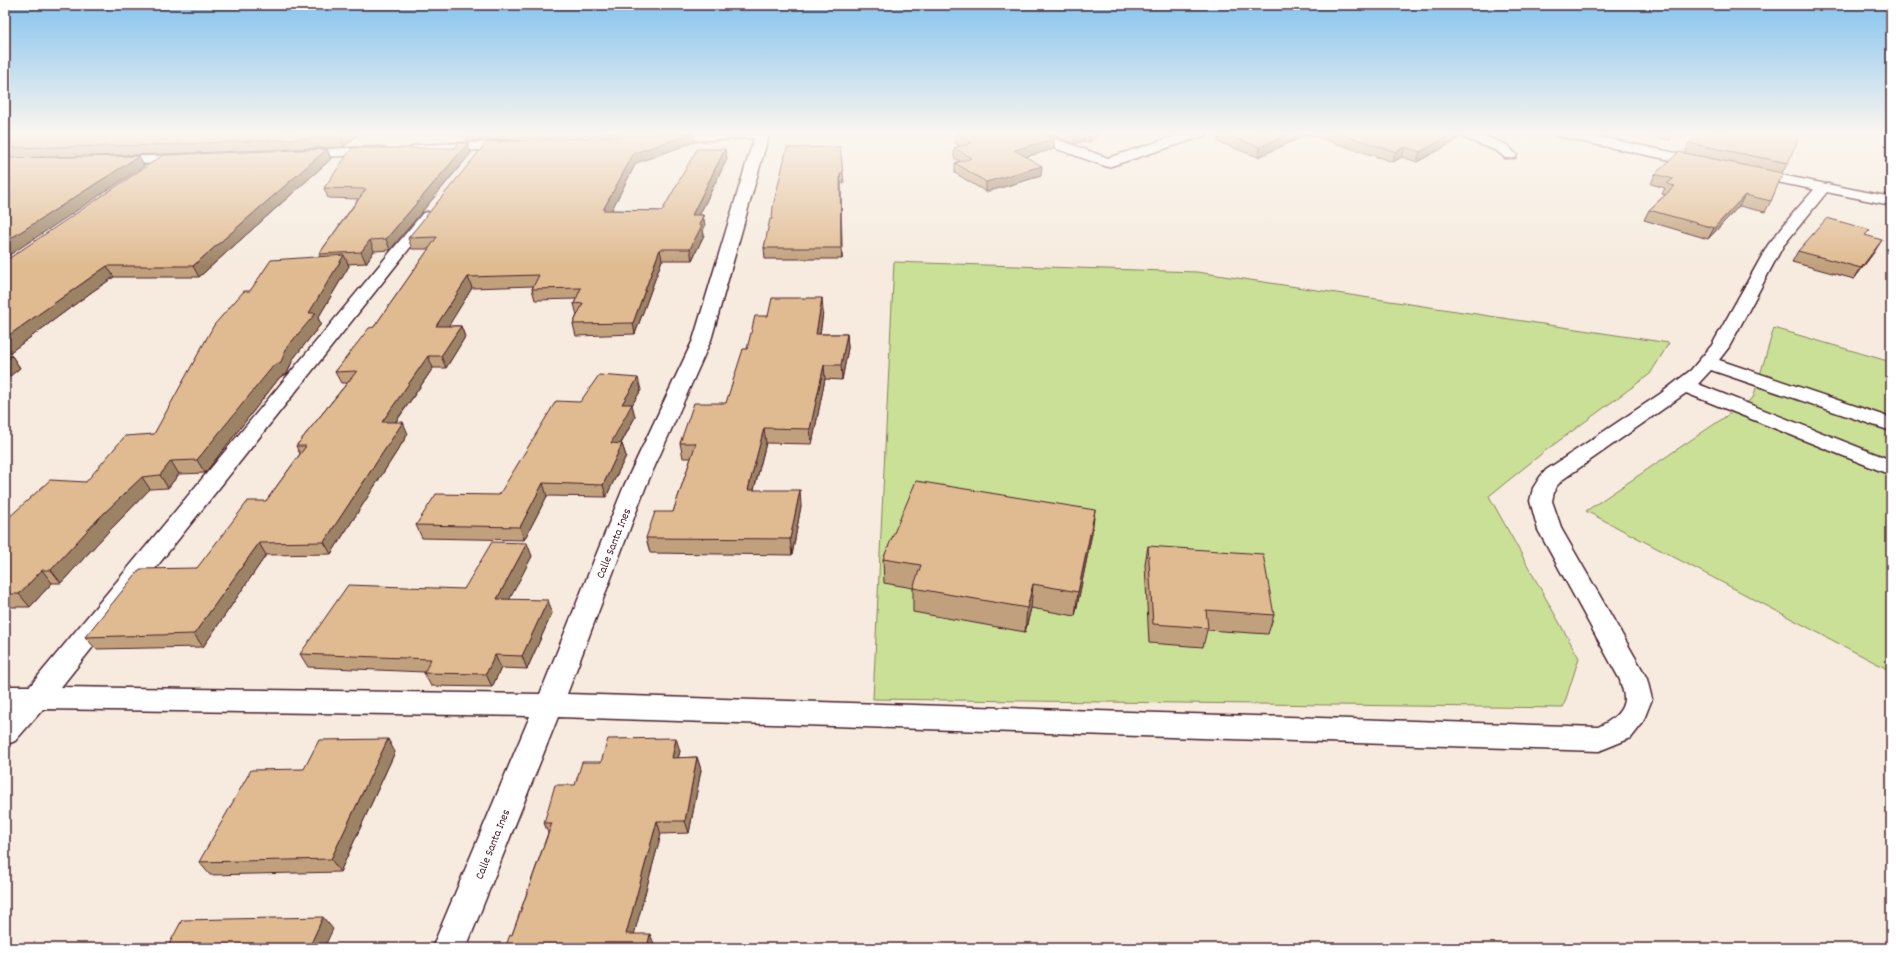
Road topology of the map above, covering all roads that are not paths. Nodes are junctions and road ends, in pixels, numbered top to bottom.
1 (750, 176) edge
2 (1770, 176) edge
3 (1824, 188) junction
4 (1891, 201) edge
5 (440, 202) edge
6 (1709, 362) junction
7 (1684, 385) junction
8 (1891, 425) edge
9 (1891, 468) edge
10 (5, 697) edge
11 (37, 697) junction
12 (548, 705) junction
13 (5, 733) edge
14 (449, 948) edge

1 - 12 street, Calle Santa Ines
2 - 3 street
3 - 4 street
3 - 6 street
5 - 11 street
6 - 7 street
6 - 8 street
7 - 9 street
7 - 12 street
10 - 11 street
11 - 12 street
11 - 13 street
12 - 14 street, Calle Santa Ines

